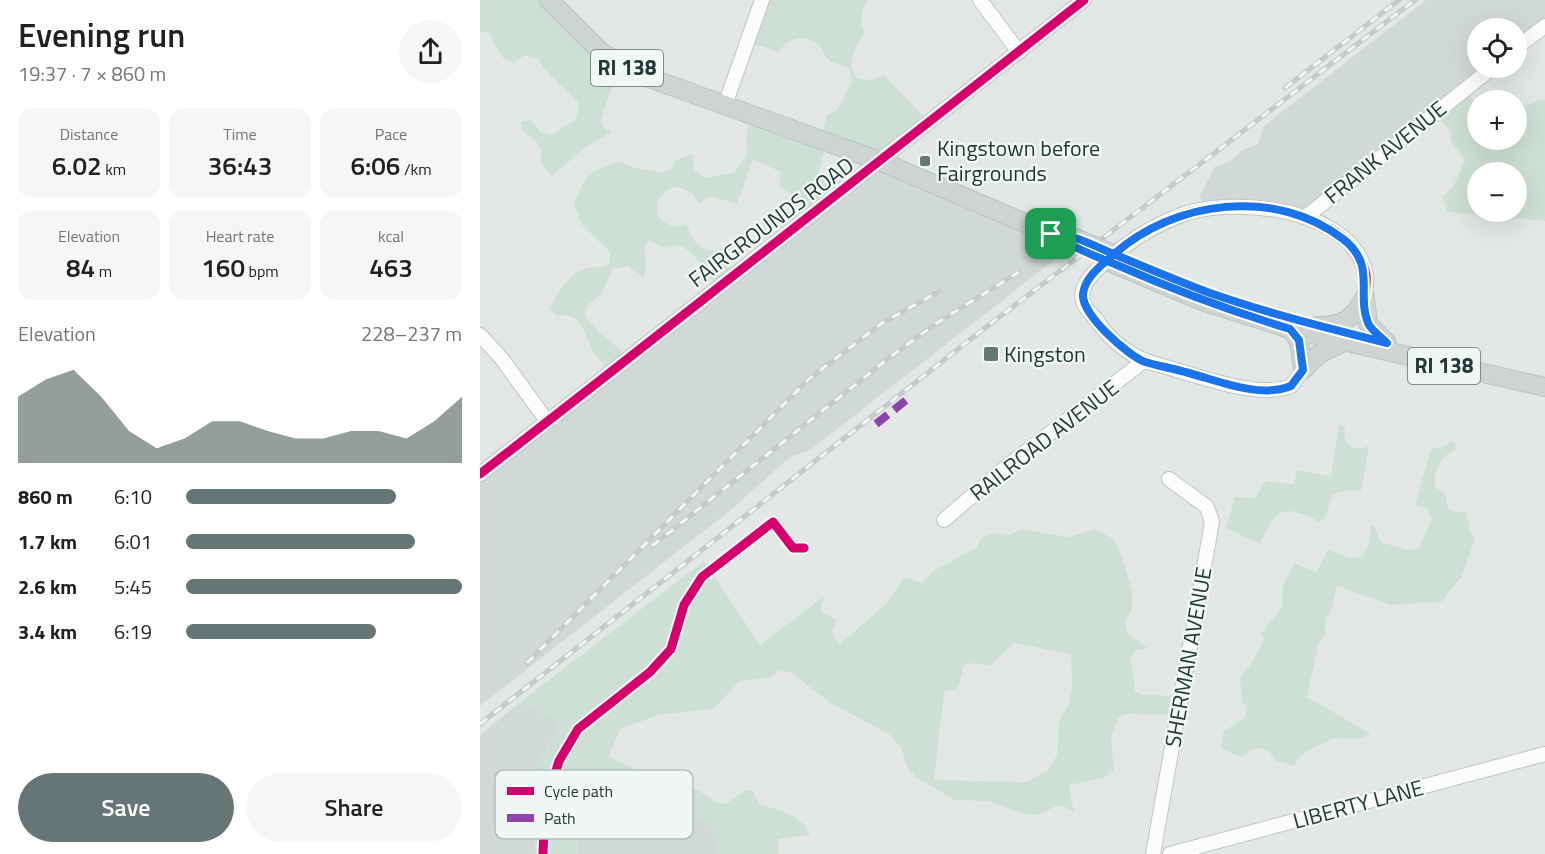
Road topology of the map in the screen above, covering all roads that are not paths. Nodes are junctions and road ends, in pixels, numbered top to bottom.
1 (549, 0) edge
2 (762, 0) edge
3 (980, 0) edge
4 (1084, 0) edge
5 (1545, 26) edge
6 (1527, 40) edge
7 (1019, 52) junction
8 (1480, 78) edge
9 (725, 105) junction
10 (882, 162) junction
11 (1307, 216) junction
12 (1116, 260) junction
13 (1365, 297) junction
14 (1317, 326) junction
15 (1290, 329) junction
16 (480, 335) edge
17 (1344, 342) junction
18 (1387, 343) junction
19 (1144, 361) junction
20 (1303, 370) junction
21 (1545, 386) edge
22 (547, 422) junction
23 (480, 474) edge
24 (1169, 479) dead end
25 (944, 520) dead end
26 (1545, 754) edge
27 (1154, 854) edge
28 (1170, 854) edge

1 - 9 main road, RI 138
2 - 9 street
3 - 7 street
4 - 7 street, FAIRGROUNDS ROAD
5 - 6 street
7 - 10 street, FAIRGROUNDS ROAD
8 - 11 street, FRANK AVENUE
9 - 10 main road, RI 138
10 - 12 main road, RI 138
10 - 22 street, FAIRGROUNDS ROAD
11 - 13 street
11 - 19 street
12 - 14 main road, RI 138
12 - 15 main road, RI 138
13 - 14 main road
13 - 18 main road
14 - 18 main road, RI 138
15 - 17 main road, RI 138
15 - 20 main road
16 - 22 street
17 - 20 main road
17 - 21 main road, RI 138
18 - 21 main road, RI 138
19 - 20 street
19 - 25 street, RAILROAD AVENUE
22 - 23 street, FAIRGROUNDS ROAD
24 - 27 street, SHERMAN AVENUE
26 - 28 street, LIBERTY LANE

